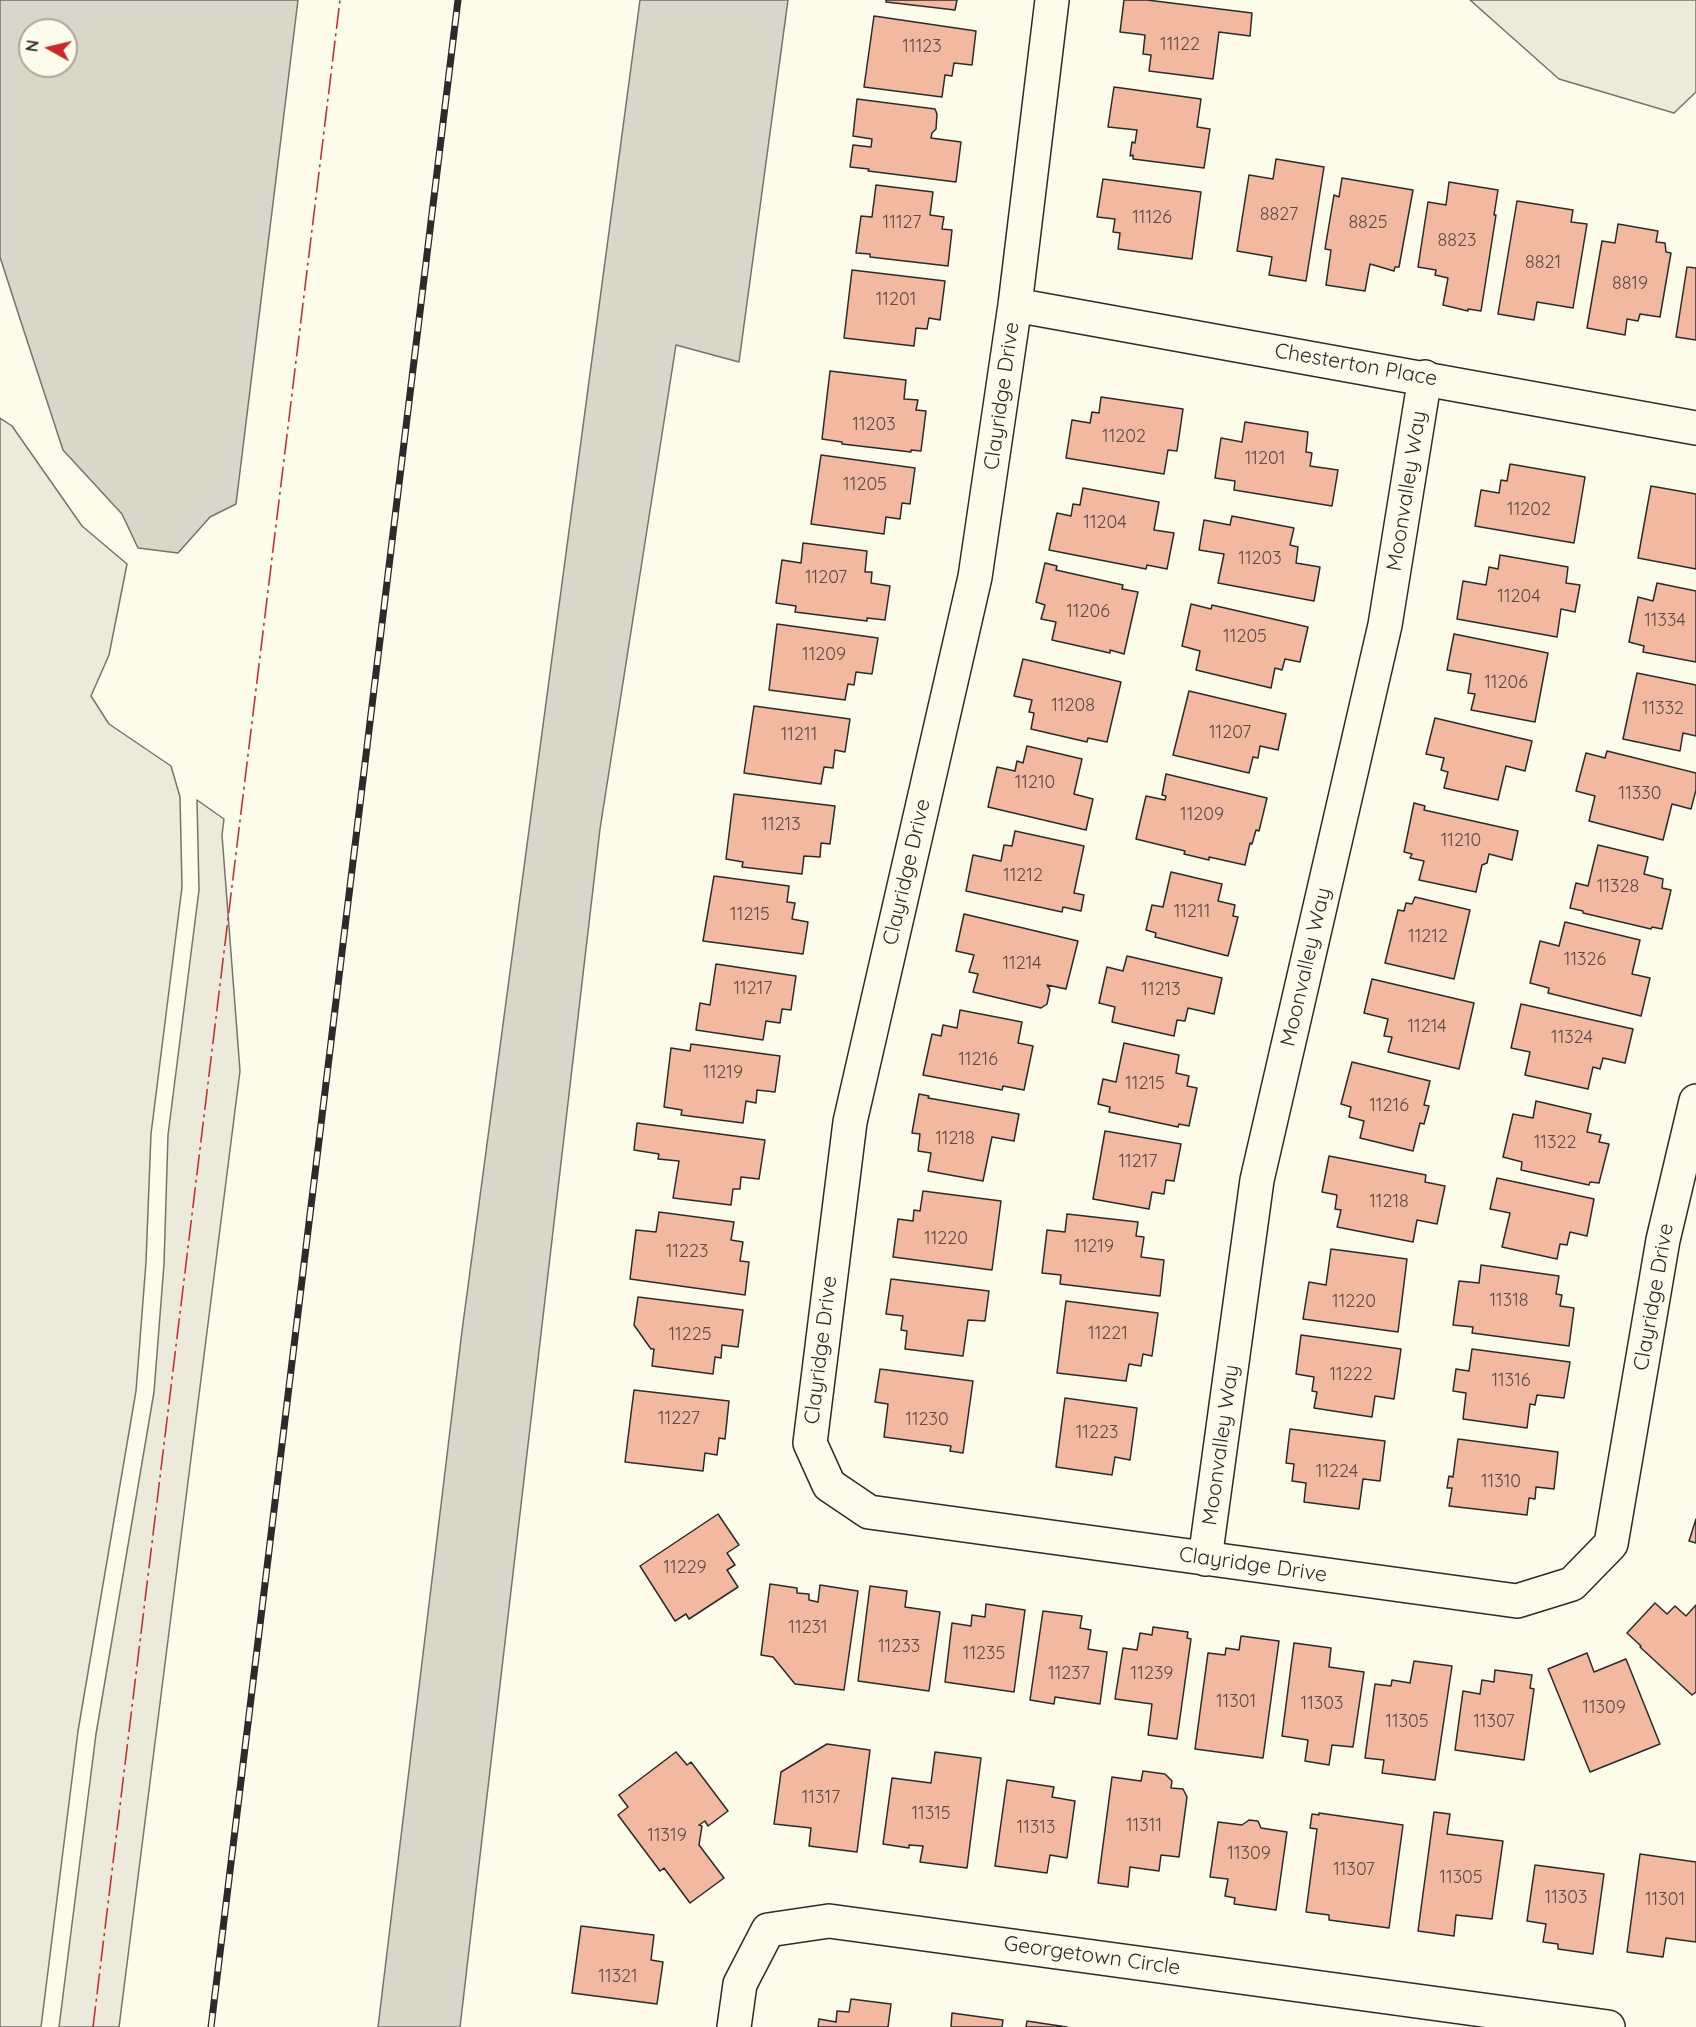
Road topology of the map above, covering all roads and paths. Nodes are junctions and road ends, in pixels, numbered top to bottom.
1 (1052, 0) edge
2 (1016, 305) junction
3 (1425, 377) junction
4 (1696, 428) edge
5 (1696, 1101) edge
6 (1205, 1559) junction
7 (1518, 2021) edge
8 (734, 2027) edge
9 (1608, 2027) edge

1 - 2 street, Clayridge Drive
2 - 3 street, Chesterton Place
2 - 6 street, Clayridge Drive
3 - 4 street, Chesterton Place
3 - 6 street, Moonvalley Way
5 - 6 street, Clayridge Drive
7 - 8 street, Georgetown Circle
7 - 9 street, Georgetown Circle

